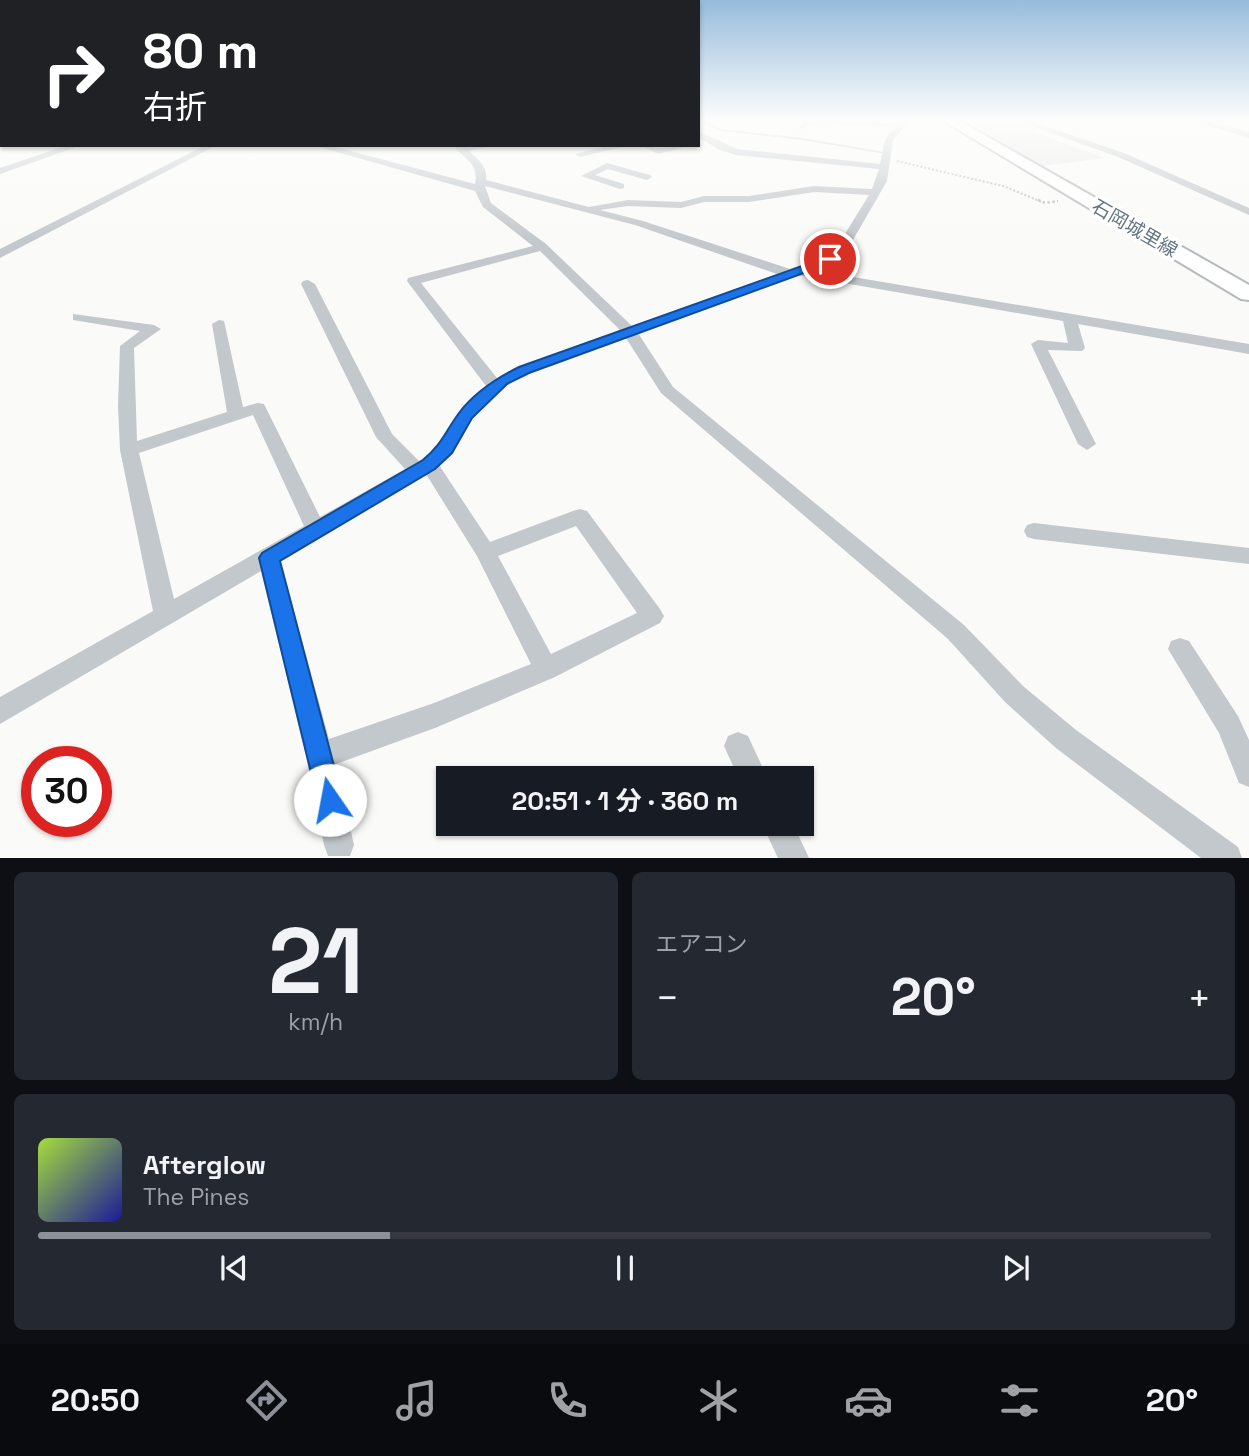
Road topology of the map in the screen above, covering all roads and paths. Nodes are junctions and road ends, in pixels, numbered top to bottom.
1 (33, 160) edge
2 (187, 160) edge
3 (377, 160) edge
4 (472, 160) edge
5 (590, 160) edge
6 (886, 160) joint
7 (1018, 160) edge
8 (1132, 160) edge
9 (603, 168) junction
10 (0, 171) edge
11 (647, 177) dead end
12 (480, 186) junction
13 (620, 186) dead end
14 (875, 192) junction
15 (1084, 198) junction
16 (580, 209) junction
17 (1249, 212) edge
18 (542, 247) junction
19 (0, 254) edge
20 (794, 273) junction
21 (307, 284) dead end
22 (1249, 294) edge
23 (78, 317) dead end
24 (1070, 319) junction
25 (219, 324) dead end
26 (630, 332) junction
27 (1249, 349) edge
28 (494, 386) junction
29 (236, 414) junction
30 (1087, 444) dead end
31 (129, 450) junction
32 (424, 468) junction
33 (316, 530) junction
34 (1034, 531) dead end
35 (485, 552) junction
36 (1249, 556) edge
37 (269, 558) junction
38 (166, 616) junction
39 (1180, 649) dead end
40 (546, 669) junction
41 (0, 711) edge
42 (738, 747) dead end
43 (320, 756) junction
44 (748, 766) edge
45 (1249, 773) edge
46 (783, 836) edge
47 (339, 845) dead end
48 (794, 858) edge
49 (1227, 858) edge

1 - 10 street
2 - 19 street
3 - 12 street
4 - 12 street
5 - 9 street
6 - 14 street
6 - 15 path
7 - 15 main road, 石岡城里線
8 - 17 street
9 - 11 street
9 - 13 street
12 - 16 street
12 - 18 street
14 - 16 street
14 - 20 street
15 - 22 main road, 石岡城里線
16 - 20 street
18 - 26 street
18 - 28 street
20 - 24 street
20 - 26 street
21 - 32 street
23 - 31 street
24 - 27 street
24 - 30 street
25 - 29 street
26 - 28 street
26 - 49 street
28 - 32 street
29 - 31 street
29 - 33 street
31 - 38 street
32 - 33 street
32 - 35 street
33 - 37 street
34 - 36 street
35 - 40 street
35 - 40 street
37 - 38 street
37 - 43 street
38 - 41 street
39 - 45 street
40 - 43 street
42 - 44 street
43 - 47 street
46 - 48 street

